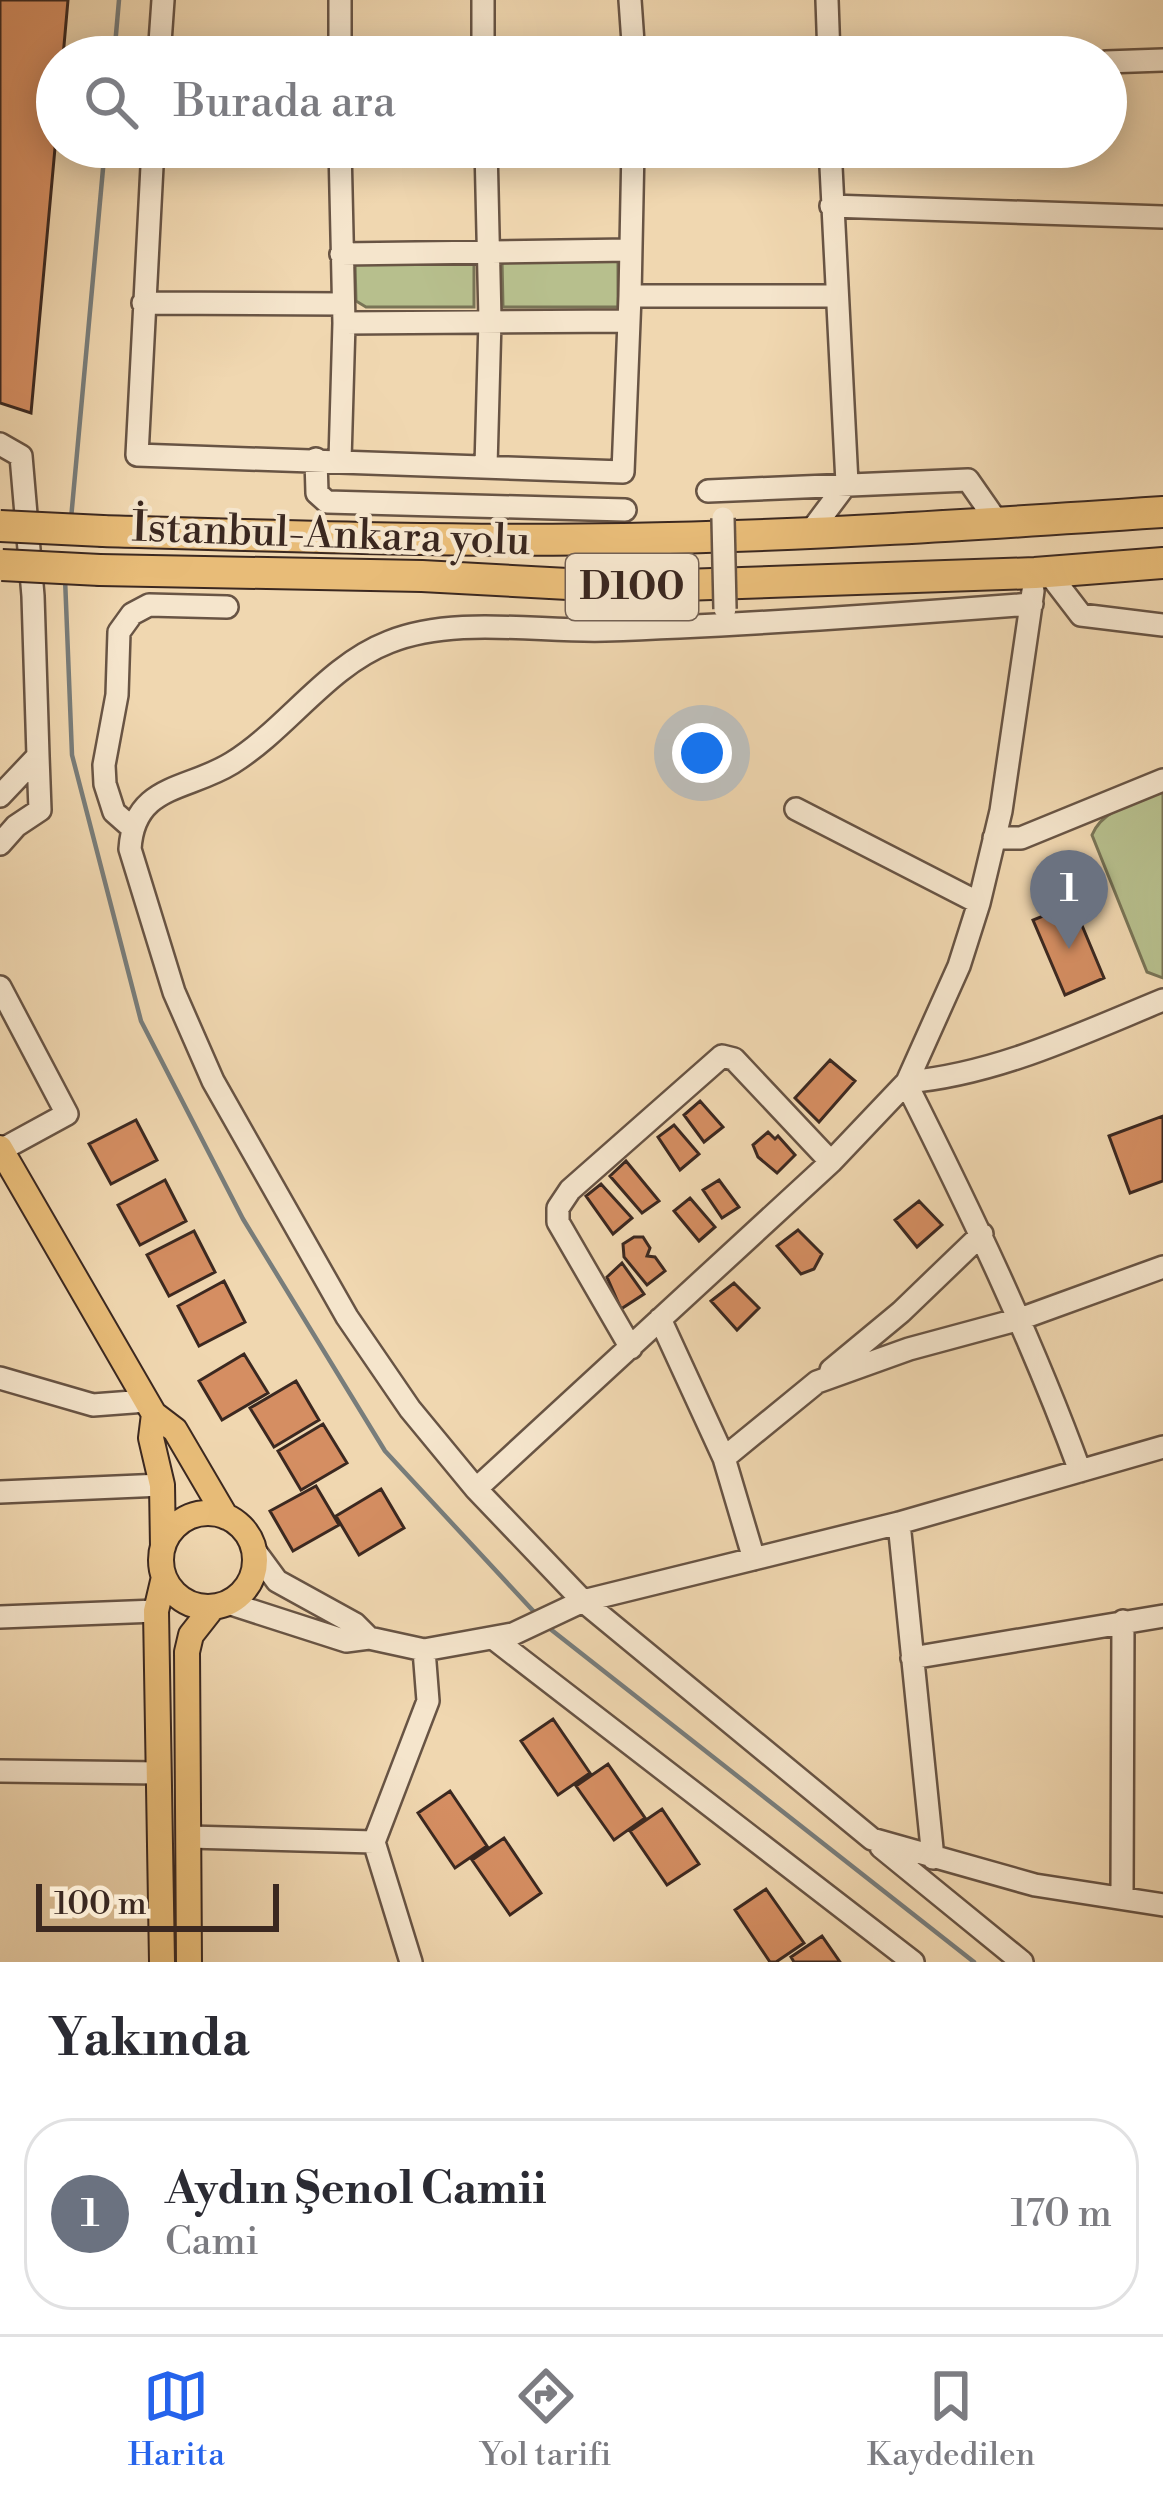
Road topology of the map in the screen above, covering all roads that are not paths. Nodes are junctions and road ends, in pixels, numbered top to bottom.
1 (163, 0) edge
2 (340, 0) edge
3 (484, 0) edge
4 (630, 0) edge
5 (827, 0) edge
6 (160, 36) edge
7 (340, 36) edge
8 (483, 36) edge
9 (633, 36) edge
10 (828, 36) edge
11 (1163, 60) edge
12 (1127, 61) edge
13 (152, 168) edge
14 (340, 168) edge
15 (487, 168) edge
16 (632, 168) edge
17 (830, 168) edge
18 (830, 206) junction
19 (1163, 217) edge
20 (630, 250) junction
21 (490, 251) junction
22 (341, 254) junction
23 (629, 296) junction
24 (836, 296) junction
25 (143, 303) junction
26 (343, 313) junction
27 (490, 320) junction
28 (629, 321) junction
29 (0, 444) edge
30 (316, 459) junction
31 (340, 460) junction
32 (486, 466) junction
33 (623, 472) junction
34 (848, 483) junction
35 (708, 491) dead end
36 (1163, 512) edge
37 (724, 518) dead end
38 (998, 523) junction
39 (626, 525) junction
40 (0, 526) edge
41 (811, 531) junction
42 (1163, 563) edge
43 (1, 565) edge
44 (1038, 583) junction
45 (227, 607) dead end
46 (725, 609) dead end
47 (1163, 625) edge
48 (38, 756) junction
49 (1163, 780) edge
50 (0, 796) edge
51 (796, 809) dead end
52 (131, 827) junction
53 (994, 838) junction
54 (0, 844) edge
55 (979, 902) junction
56 (0, 987) edge
57 (1163, 1000) edge
58 (906, 1082) junction
59 (1, 1149) edge
60 (830, 1162) junction
61 (982, 1234) junction
62 (1163, 1268) edge
63 (660, 1319) junction
64 (1019, 1319) junction
65 (631, 1348) junction
66 (0, 1378) edge
67 (817, 1382) junction
68 (150, 1408) junction
69 (1163, 1448) edge
70 (724, 1458) junction
71 (1080, 1471) junction
72 (162, 1485) junction
73 (476, 1489) junction
74 (0, 1492) edge
75 (226, 1517) junction
76 (898, 1523) junction
77 (163, 1547) junction
78 (255, 1551) junction
79 (754, 1558) junction
80 (164, 1577) junction
81 (221, 1605) junction
82 (573, 1605) junction
83 (156, 1611) junction
84 (1163, 1616) edge
85 (0, 1617) edge
86 (1123, 1622) junction
87 (503, 1636) junction
88 (369, 1638) junction
89 (424, 1650) junction
90 (912, 1658) junction
91 (0, 1771) edge
92 (159, 1773) junction
93 (188, 1837) junction
94 (872, 1839) junction
95 (374, 1843) junction
96 (933, 1858) junction
97 (1122, 1898) junction
98 (1163, 1905) edge
99 (162, 1962) edge
100 (189, 1962) edge
101 (411, 1962) edge
102 (913, 1962) edge
103 (1022, 1962) edge

1 - 6 street
2 - 7 street
3 - 8 street
4 - 9 street
5 - 10 street
11 - 12 street
13 - 25 street
14 - 22 street
15 - 21 street
16 - 20 street
17 - 18 street
18 - 19 street
18 - 24 street
20 - 21 street
20 - 23 street
21 - 22 street
21 - 27 street
22 - 26 street
23 - 24 street
23 - 28 street
24 - 34 street
25 - 26 street
25 - 30 street
26 - 27 street
26 - 31 street
27 - 28 street
27 - 32 street
28 - 33 street
29 - 48 street
30 - 31 street
30 - 39 street
31 - 32 street
32 - 33 street
33 - 39 street
34 - 35 street
34 - 38 street
34 - 41 street
36 - 38 highway, İstanbul-Ankara yolu / D100
37 - 46 street, bridge
38 - 41 highway, İstanbul-Ankara yolu / D100
39 - 40 highway, İstanbul-Ankara yolu / D100, bridge
39 - 41 highway, İstanbul-Ankara yolu / D100
42 - 44 highway, İstanbul-Ankara yolu / D100
43 - 44 highway, İstanbul-Ankara yolu / D100, bridge
44 - 47 street
44 - 52 street
44 - 53 street
45 - 52 street
48 - 50 street
48 - 54 street
49 - 53 street
51 - 55 street
52 - 73 street
53 - 55 street
55 - 58 street
56 - 59 street
57 - 58 street
58 - 60 street
58 - 61 street
59 - 68 main road
60 - 63 street
60 - 65 street
61 - 64 street
61 - 67 street
62 - 64 street
63 - 65 street
63 - 70 street
64 - 67 street
64 - 71 street
65 - 73 street
66 - 68 street
67 - 70 street
68 - 72 main road
68 - 75 main road
69 - 71 street
70 - 79 street
71 - 76 street
72 - 74 street
72 - 77 main road
73 - 82 street
75 - 77 main road
75 - 78 main road
76 - 79 street
76 - 90 street
77 - 80 main road
78 - 81 main road
78 - 88 street
79 - 82 street
80 - 81 main road
80 - 83 main road
81 - 88 street
81 - 93 main road
82 - 87 street
82 - 94 street
83 - 85 street
83 - 92 main road
84 - 86 street
86 - 90 street
86 - 97 street
87 - 89 street
87 - 102 street
88 - 89 street
89 - 95 street
90 - 96 street
91 - 92 street
92 - 99 main road
93 - 95 street
93 - 100 main road
94 - 96 street
94 - 103 street
95 - 101 street
96 - 97 street
97 - 98 street

